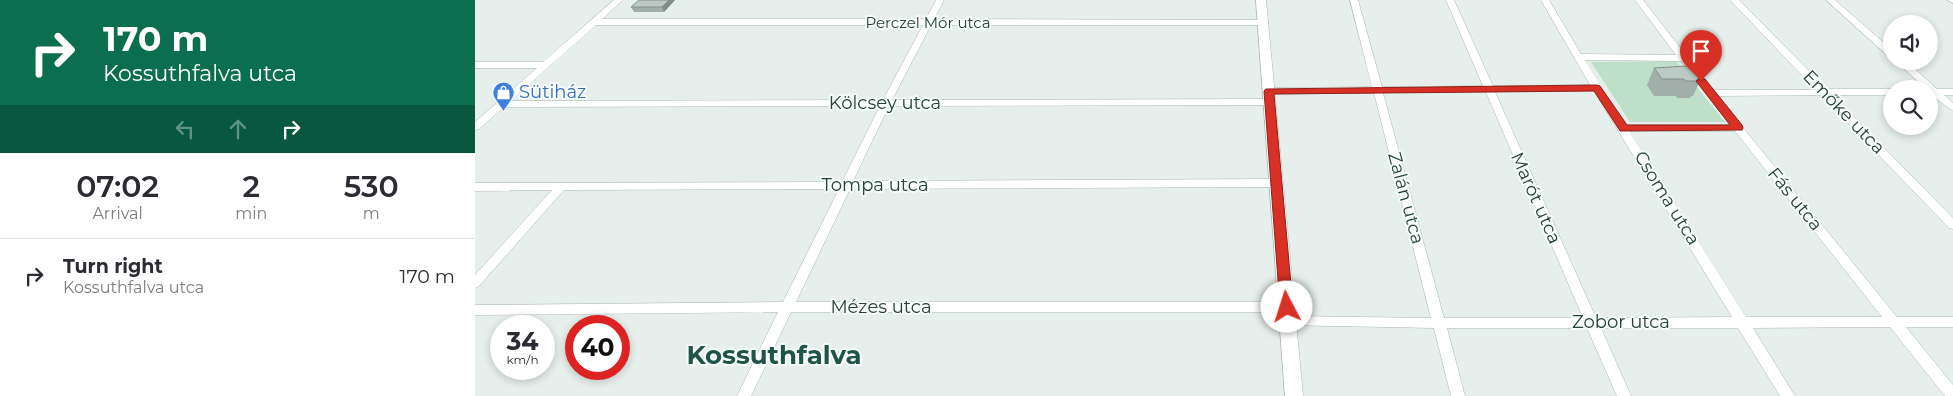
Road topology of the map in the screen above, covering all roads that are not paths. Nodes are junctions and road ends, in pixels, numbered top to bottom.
1 (619, 0) edge
2 (940, 0) edge
3 (1261, 0) edge
4 (1354, 0) edge
5 (1450, 0) edge
6 (1545, 0) edge
7 (1639, 0) edge
8 (1734, 0) edge
9 (1830, 0) edge
10 (592, 22) junction
11 (928, 22) junction
12 (1263, 22) junction
13 (1883, 47) edge
14 (1579, 57) junction
15 (1684, 58) junction
16 (475, 65) edge
17 (544, 65) junction
18 (1909, 70) edge
19 (1920, 80) edge
20 (1597, 88) junction
21 (1487, 89) junction
22 (1378, 90) junction
23 (1825, 92) junction
24 (1883, 92) edge
25 (1938, 92) edge
26 (1953, 92) edge
27 (1710, 93) junction
28 (1270, 96) junction
29 (1938, 97) edge
30 (886, 103) junction
31 (500, 104) junction
32 (1953, 108) edge
33 (475, 127) edge
34 (1624, 128) junction
35 (1738, 128) junction
36 (1276, 183) junction
37 (847, 185) junction
38 (475, 187) edge
39 (561, 187) junction
40 (1953, 224) edge
41 (475, 283) edge
42 (789, 307) junction
43 (475, 310) edge
44 (1287, 314) junction
45 (1592, 322) junction
46 (1743, 322) junction
47 (1894, 322) junction
48 (1953, 322) edge
49 (1439, 323) junction
50 (744, 396) edge
51 (1294, 396) edge
52 (1458, 396) edge
53 (1624, 396) edge
54 (1788, 396) edge
55 (1953, 396) edge

1 - 10 street
2 - 11 street
3 - 12 street
4 - 22 street, Zalán utca
5 - 21 street, Marót utca
6 - 14 street, Csoma utca
7 - 15 street, Fás utca
8 - 23 street, Emőke utca
9 - 13 street
10 - 11 street, Perczel Mór utca
10 - 17 street
11 - 12 street, Perczel Mór utca
11 - 30 street
12 - 28 street
14 - 15 street
14 - 20 street, Csoma utca
15 - 27 street, Fás utca
16 - 17 street
17 - 31 street
18 - 19 street
20 - 21 street, Kölcsey utca
20 - 34 street, Csoma utca
21 - 22 street, Kölcsey utca
21 - 45 street, Marót utca
22 - 28 street, Kölcsey utca
22 - 49 street, Zalán utca
23 - 24 street
23 - 27 street
23 - 40 street, Emőke utca
25 - 26 street
27 - 35 street, Fás utca
28 - 30 street, Kölcsey utca
28 - 36 street
29 - 32 street
30 - 31 street, Kölcsey utca
30 - 37 street
31 - 33 street
34 - 35 street
34 - 46 street, Csoma utca
35 - 47 street, Fás utca
36 - 37 street, Tompa utca
36 - 44 street
37 - 39 street, Tompa utca
37 - 42 street
38 - 39 street, Tompa utca
39 - 41 street
42 - 43 street, Mézes utca
42 - 44 street, Mézes utca
42 - 50 street
44 - 49 street, Zobor utca
44 - 51 street
45 - 46 street, Zobor utca
45 - 49 street, Zobor utca
45 - 53 street, Marót utca
46 - 47 street, Zobor utca
46 - 54 street, Csoma utca
47 - 48 street, Zobor utca
47 - 55 street, Fás utca
49 - 52 street, Zalán utca

